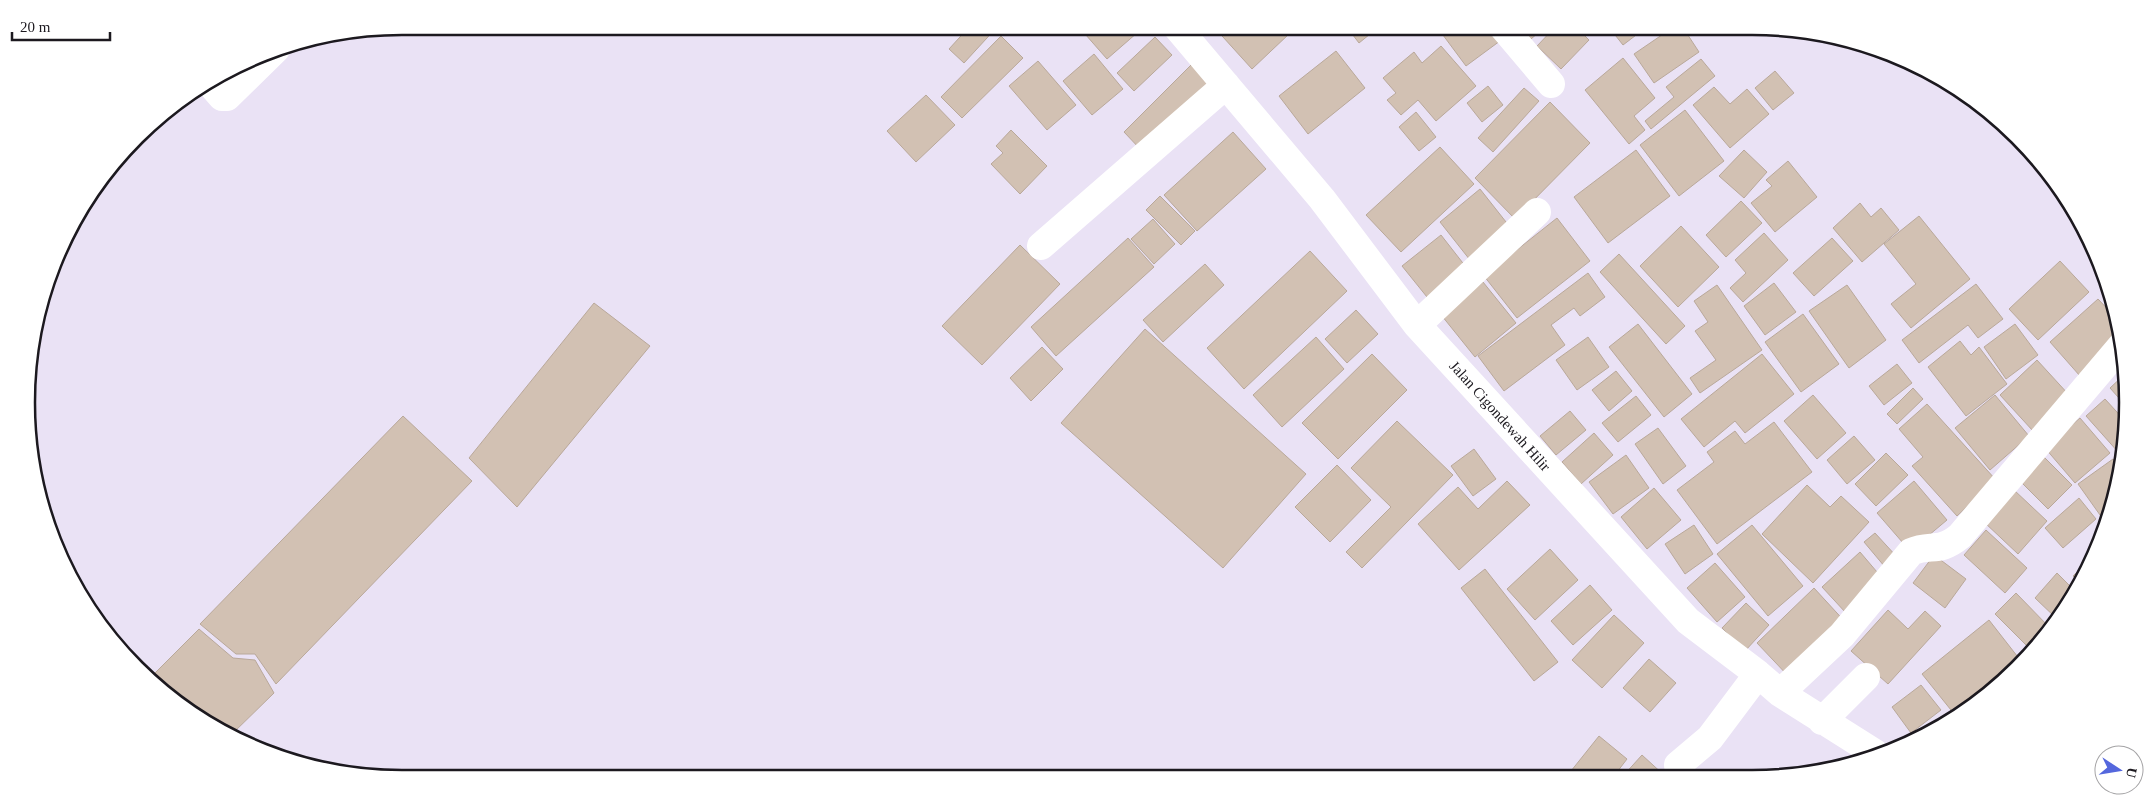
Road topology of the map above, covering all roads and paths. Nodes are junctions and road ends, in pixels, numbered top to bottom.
1 (1184, 35) edge
2 (1510, 35) edge
3 (261, 63) edge
4 (1551, 84) dead end
5 (1226, 85) junction
6 (214, 87) edge
7 (1537, 212) dead end
8 (1041, 246) dead end
9 (1417, 325) junction
10 (2116, 353) edge
11 (1758, 674) junction
12 (1866, 677) dead end
13 (1780, 693) junction
14 (1822, 721) junction
15 (1870, 750) edge
16 (1678, 765) dead end

1 - 5 street, Jalan Cigondewah Hilir
2 - 4 street
3 - 6 street
5 - 8 street
5 - 9 street, Jalan Cigondewah Hilir
7 - 9 street
9 - 11 street, Jalan Cigondewah Hilir
10 - 13 street
11 - 13 street, Jalan Cigondewah Hilir
11 - 16 street
12 - 14 street
13 - 14 street, Jalan Cigondewah Hilir
14 - 15 street, Jalan Cigondewah Hilir

